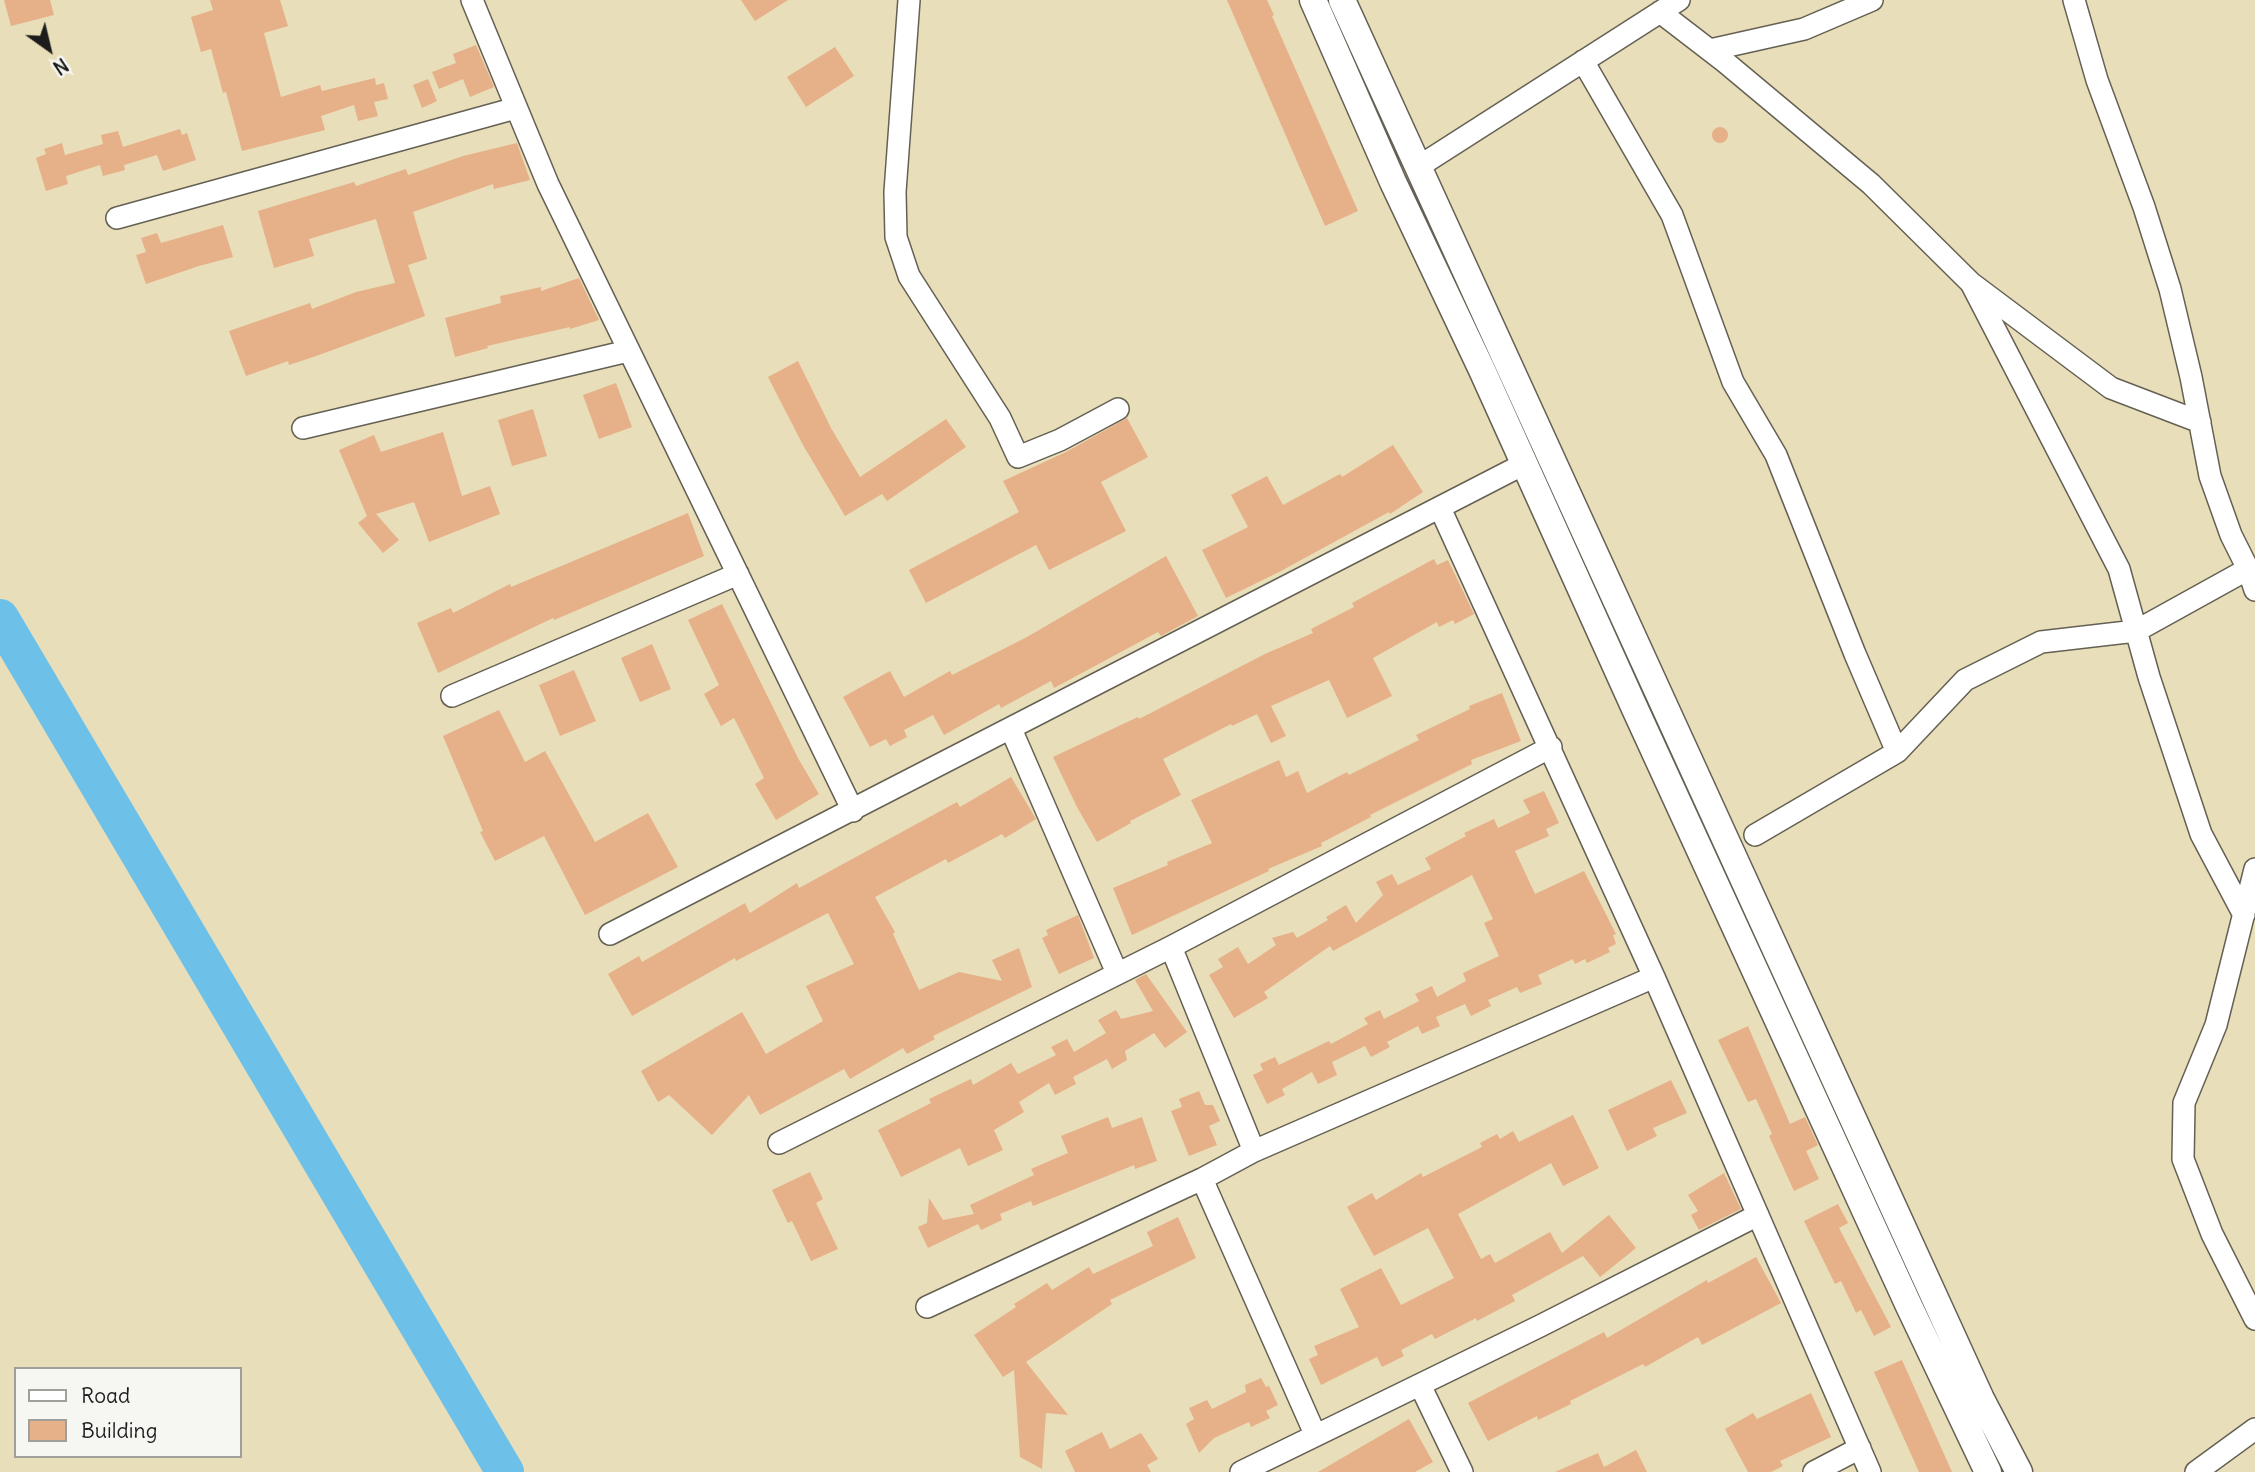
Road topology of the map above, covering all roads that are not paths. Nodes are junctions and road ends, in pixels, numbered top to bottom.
1 (472, 0) edge
2 (909, 0) edge
3 (1313, 0) edge
4 (1342, 0) edge
5 (1679, 0) edge
6 (1872, 0) edge
7 (2074, 0) edge
8 (1660, 12) junction
9 (1710, 50) junction
10 (1583, 61) junction
11 (516, 108) junction
12 (1418, 167) junction
13 (117, 218) dead end
14 (1971, 283) junction
15 (628, 351) junction
16 (1118, 409) dead end
17 (2200, 422) junction
18 (303, 428) dead end
19 (1524, 464) junction
20 (1440, 508) junction
21 (2248, 569) junction
22 (738, 574) junction
23 (2255, 590) edge
24 (2136, 631) junction
25 (452, 696) dead end
26 (1011, 729) junction
27 (1551, 747) junction
28 (1897, 752) junction
29 (853, 811) junction
30 (1755, 835) dead end
31 (2255, 869) edge
32 (2244, 915) junction
33 (610, 934) dead end
34 (1171, 947) junction
35 (1117, 973) junction
36 (1654, 977) junction
37 (779, 1143) dead end
38 (1254, 1151) junction
39 (1202, 1179) junction
40 (1758, 1215) junction
41 (927, 1307) dead end
42 (2255, 1320) edge
43 (1420, 1385) junction
44 (2255, 1429) edge
45 (1315, 1434) junction
46 (1860, 1448) junction
47 (1241, 1472) edge
48 (1462, 1472) edge
49 (1814, 1472) edge
50 (1870, 1472) edge
51 (1988, 1472) edge
52 (2019, 1472) edge
53 (2196, 1472) edge

1 - 11 street
2 - 16 street
3 - 19 main road
4 - 12 main road
5 - 8 street
6 - 9 street
7 - 17 street
8 - 9 street
8 - 10 street
9 - 14 street
10 - 12 street
10 - 28 street
11 - 13 street
11 - 15 street
12 - 52 main road
14 - 17 street
14 - 24 street
15 - 18 street
15 - 22 street
17 - 21 street
19 - 20 street
19 - 51 main road
20 - 26 street
20 - 27 street
21 - 23 street
21 - 24 street
22 - 25 street
22 - 29 street
24 - 28 street
24 - 32 street
26 - 29 street
26 - 35 street
27 - 34 street
27 - 36 street
28 - 30 street
29 - 33 street
31 - 32 street
32 - 42 street
34 - 35 street
34 - 38 street
35 - 37 street
36 - 38 street
36 - 40 street
38 - 39 street
39 - 41 street
39 - 45 street
40 - 43 street
40 - 46 street
43 - 45 street
43 - 48 street
44 - 53 street
45 - 47 street
46 - 49 street
46 - 50 street

